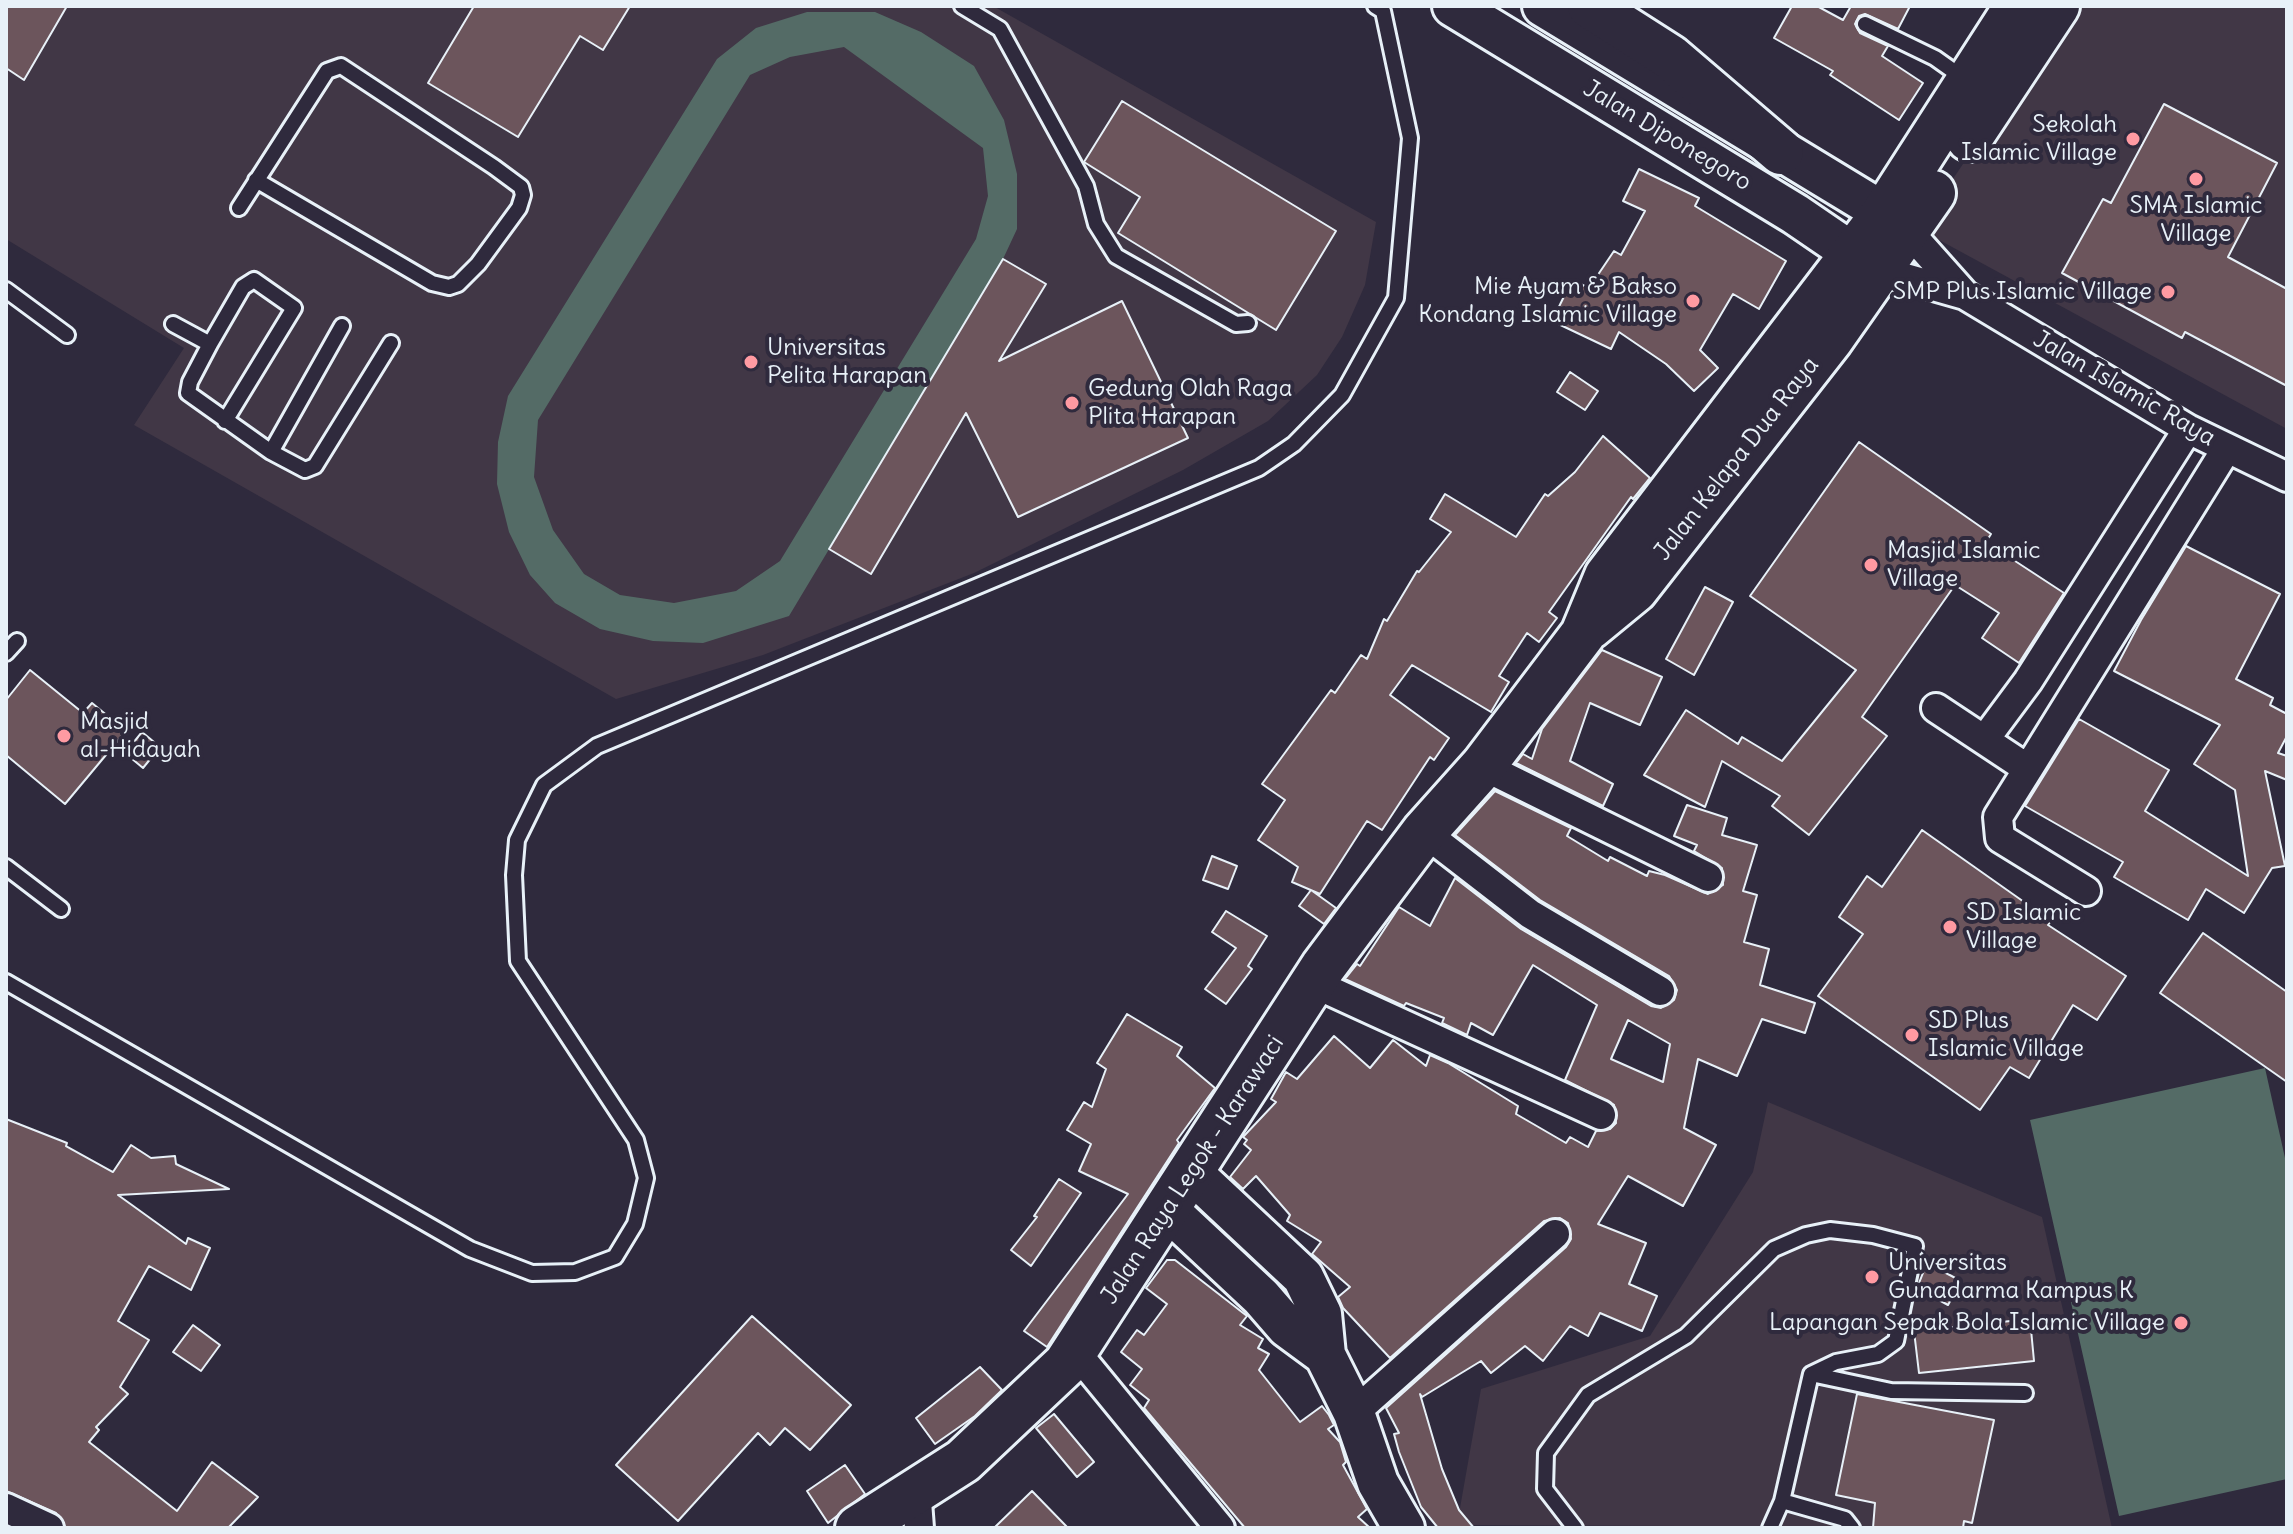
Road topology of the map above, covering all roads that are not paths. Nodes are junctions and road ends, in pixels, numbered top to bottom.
1 (962, 6) edge
2 (1375, 6) edge
3 (1453, 6) edge
4 (1543, 6) edge
5 (1590, 6) edge
6 (2017, 6) edge
7 (2057, 6) edge
8 (1865, 24) dead end
9 (1970, 83) junction
10 (1781, 152) junction
11 (256, 180) junction
12 (239, 208) dead end
13 (1896, 222) junction
14 (1864, 262) junction
15 (6, 290) edge
16 (1965, 295) junction
17 (1248, 323) dead end
18 (173, 324) dead end
19 (342, 326) dead end
20 (67, 335) dead end
21 (391, 343) dead end
22 (210, 344) junction
23 (225, 421) junction
24 (2188, 429) junction
25 (2227, 448) junction
26 (271, 452) junction
27 (2287, 477) edge
28 (17, 641) dead end
29 (6, 653) edge
30 (1936, 708) dead end
31 (1985, 739) junction
32 (1483, 766) junction
33 (2028, 769) junction
34 (1424, 832) junction
35 (6, 867) edge
36 (1708, 877) dead end
37 (2086, 891) dead end
38 (61, 909) dead end
39 (6, 982) edge
40 (1313, 983) junction
41 (1660, 991) dead end
42 (1601, 1115) dead end
43 (1192, 1173) junction
44 (1168, 1210) junction
45 (1555, 1234) dead end
46 (1075, 1351) junction
47 (1325, 1355) junction
48 (1811, 1374) junction
49 (2025, 1393) dead end
50 (1354, 1413) junction
51 (1782, 1501) junction
52 (6, 1508) edge
53 (918, 1508) edge
54 (49, 1528) edge
55 (858, 1528) edge
56 (1220, 1528) edge
57 (1404, 1528) edge
58 (1575, 1528) edge
59 (1770, 1528) edge
60 (1852, 1528) edge

1 - 17 lane
2 - 39 lane
3 - 14 street, Jalan Diponegoro
4 - 10 street, Jalan Diponegoro
5 - 10 main road
6 - 9 main road
7 - 13 main road
8 - 9 lane
9 - 13 main road
10 - 13 street, Jalan Diponegoro
11 - 11 lane
11 - 12 lane
13 - 14 main road, Jalan Kelapa Dua Raya
13 - 16 street, Jalan Islamic Raya
14 - 16 street, Jalan Islamic Raya
14 - 32 main road, Jalan Kelapa Dua Raya
15 - 20 lane
16 - 24 street, Jalan Islamic Raya
18 - 22 lane
19 - 26 lane
21 - 26 lane
22 - 23 lane
22 - 23 lane
23 - 26 lane
24 - 25 street, Jalan Islamic Raya
24 - 31 street
25 - 27 street, Jalan Islamic Raya
25 - 33 street
28 - 29 lane
30 - 31 street
31 - 33 street
32 - 34 main road, Jalan Raya Legok - Karawaci
32 - 36 street
33 - 37 street
34 - 40 main road, Jalan Raya Legok - Karawaci
34 - 41 street
35 - 38 lane
40 - 42 street
40 - 43 main road, Jalan Raya Legok - Karawaci
43 - 44 main road, Jalan Raya Legok - Karawaci
43 - 47 street
44 - 46 main road, Jalan Raya Legok - Karawaci
44 - 47 street
45 - 50 street
46 - 53 main road, Jalan Raya Legok - Karawaci
46 - 56 street
47 - 50 street
48 - 49 lane
48 - 51 lane
48 - 58 lane
50 - 57 street
51 - 59 lane
51 - 60 lane
52 - 54 street
53 - 55 main road, Jalan Raya Legok - Karawaci

